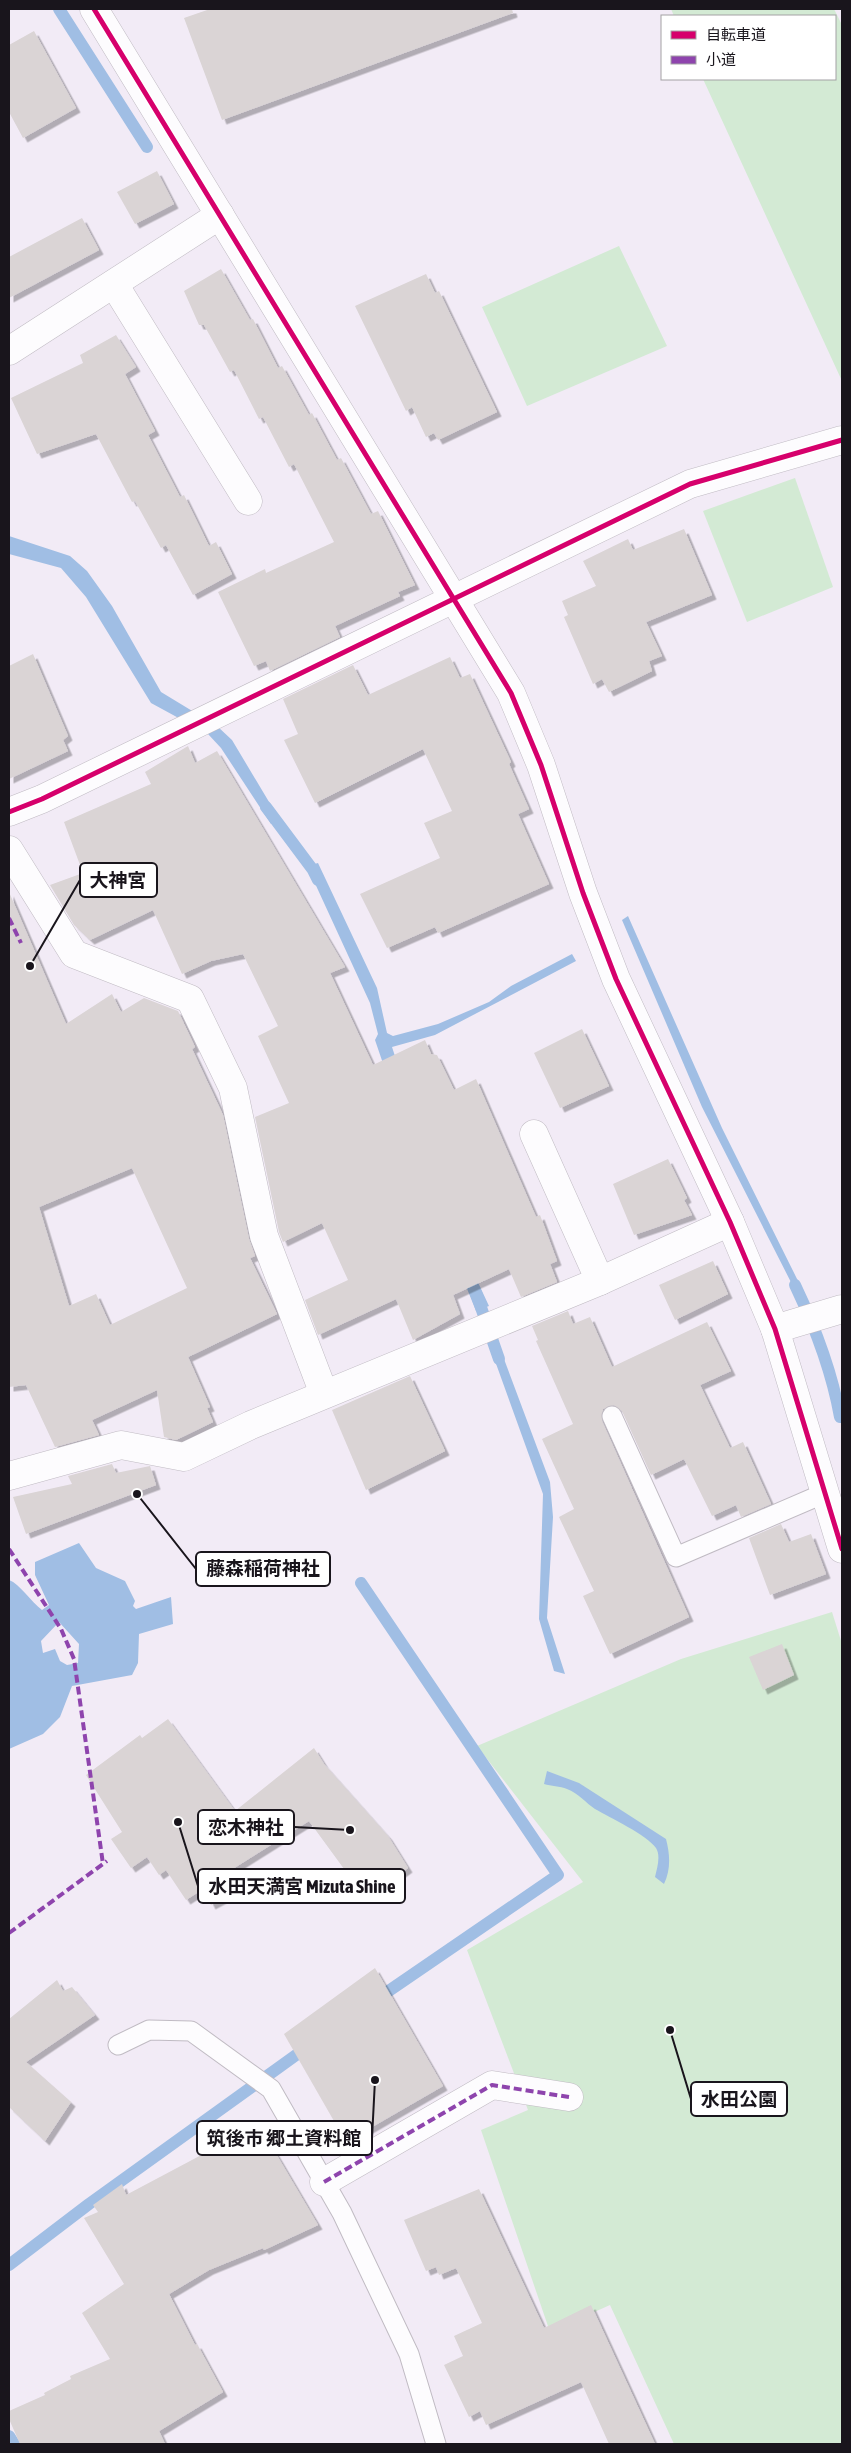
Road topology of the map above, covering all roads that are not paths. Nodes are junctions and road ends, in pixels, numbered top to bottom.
1 (94, 9) edge
2 (220, 215) junction
3 (114, 284) junction
4 (9, 352) edge
5 (842, 440) edge
6 (248, 501) dead end
7 (454, 598) junction
8 (9, 812) edge
9 (9, 850) edge
10 (534, 1134) dead end
11 (730, 1222) junction
12 (600, 1281) junction
13 (842, 1309) edge
14 (775, 1329) junction
15 (324, 1394) junction
16 (612, 1416) dead end
17 (9, 1476) edge
18 (825, 1492) junction
19 (842, 1549) edge
20 (118, 2045) dead end
21 (569, 2097) dead end
22 (324, 2182) junction
23 (436, 2444) edge

1 - 2 street
2 - 3 street
2 - 7 street
3 - 4 street
3 - 6 street
5 - 7 street
7 - 8 street
7 - 11 street
9 - 15 street
10 - 12 street
11 - 12 street
11 - 14 street
12 - 15 street
13 - 14 street
14 - 18 street
15 - 17 street
16 - 18 lane
18 - 19 street
20 - 22 lane
21 - 22 street
22 - 23 lane

